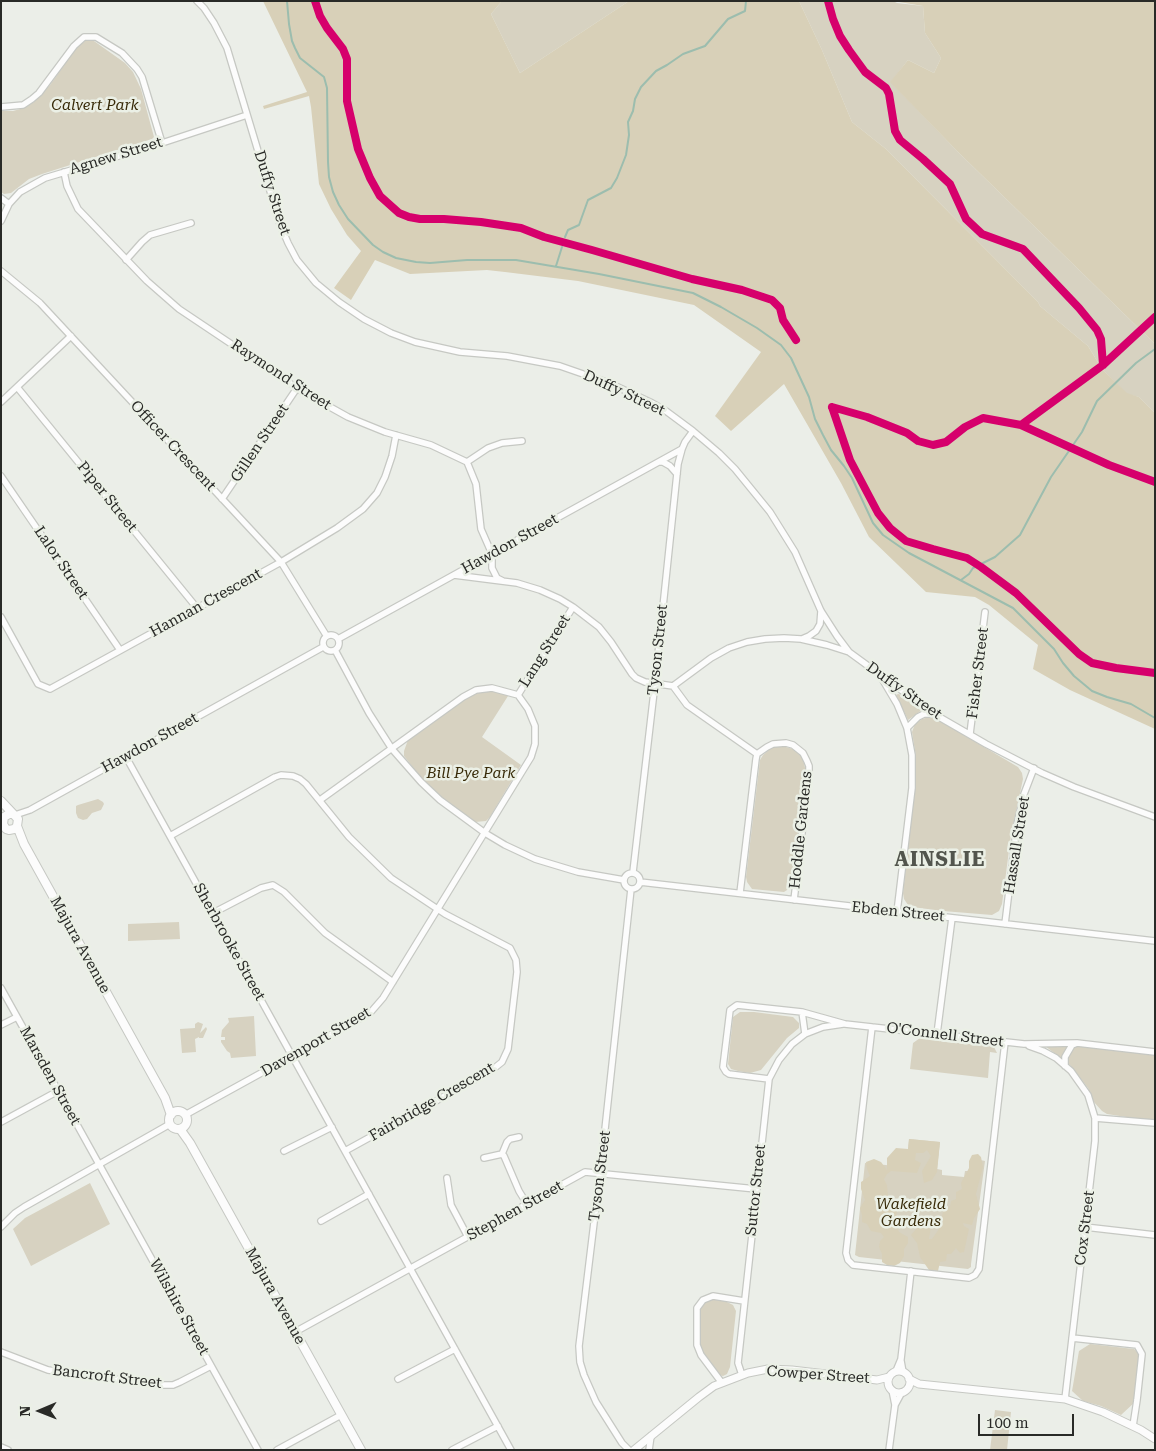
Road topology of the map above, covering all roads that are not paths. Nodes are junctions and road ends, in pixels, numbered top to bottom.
1 (197, 1) edge
2 (1, 107) edge
3 (247, 115) junction
4 (162, 142) junction
5 (64, 172) junction
6 (1, 198) edge
7 (9, 204) junction
8 (1, 221) edge
9 (191, 223) dead end
10 (126, 260) junction
11 (1, 271) edge
12 (71, 336) junction
13 (17, 387) junction
14 (297, 388) junction
15 (1, 402) edge
16 (693, 431) junction
17 (396, 435) junction
18 (522, 441) dead end
19 (682, 449) junction
20 (467, 462) junction
21 (657, 462) junction
22 (677, 474) junction
23 (1, 476) edge
24 (222, 499) junction
25 (492, 554) junction
26 (281, 562) junction
27 (454, 575) junction
28 (503, 581) junction
29 (573, 607) junction
30 (198, 608) junction
31 (821, 611) junction
32 (985, 612) dead end
33 (1, 618) edge
34 (326, 636) junction
35 (338, 639) junction
36 (801, 639) junction
37 (323, 647) junction
38 (120, 650) junction
39 (335, 650) junction
40 (849, 652) junction
41 (880, 675) junction
42 (655, 683) junction
43 (673, 686) junction
44 (518, 695) junction
45 (934, 714) junction
46 (907, 728) junction
47 (970, 734) junction
48 (392, 748) junction
49 (758, 754) junction
50 (126, 757) junction
51 (1034, 768) junction
52 (320, 800) junction
53 (1, 801) edge
54 (1, 810) edge
55 (1155, 817) edge
56 (16, 819) junction
57 (4, 825) edge
58 (483, 835) junction
59 (170, 836) junction
60 (24, 844) junction
61 (633, 872) junction
62 (624, 880) junction
63 (640, 882) junction
64 (631, 889) junction
65 (740, 893) junction
66 (794, 900) junction
67 (438, 910) junction
68 (897, 912) junction
69 (213, 913) junction
70 (952, 918) junction
71 (1005, 924) junction
72 (1155, 941) edge
73 (393, 982) junction
74 (1, 988) edge
75 (802, 1012) junction
76 (17, 1017) junction
77 (845, 1024) junction
78 (1, 1025) edge
79 (872, 1027) junction
80 (805, 1034) junction
81 (938, 1034) junction
82 (1006, 1042) junction
83 (1077, 1043) junction
84 (1024, 1044) junction
85 (1155, 1052) edge
86 (292, 1056) junction
87 (1065, 1066) junction
88 (768, 1079) junction
89 (58, 1091) junction
90 (174, 1113) junction
91 (1095, 1118) junction
92 (1, 1122) edge
93 (183, 1122) junction
94 (1155, 1123) edge
95 (170, 1124) junction
96 (332, 1127) junction
97 (519, 1137) dead end
98 (284, 1151) dead end
99 (345, 1151) junction
100 (502, 1154) junction
101 (484, 1158) dead end
102 (99, 1164) junction
103 (600, 1173) junction
104 (447, 1178) dead end
105 (756, 1189) junction
106 (369, 1194) junction
107 (527, 1204) junction
108 (321, 1221) dead end
109 (1, 1227) edge
110 (1085, 1227) junction
111 (1155, 1235) edge
112 (468, 1237) junction
113 (410, 1269) junction
114 (911, 1272) junction
115 (744, 1301) junction
116 (295, 1332) junction
117 (1072, 1338) junction
118 (455, 1349) junction
119 (1, 1352) edge
120 (211, 1366) junction
121 (900, 1372) junction
122 (742, 1375) junction
123 (889, 1377) junction
124 (909, 1379) junction
125 (398, 1380) dead end
126 (878, 1380) junction
127 (722, 1383) junction
128 (919, 1384) junction
129 (892, 1390) junction
130 (904, 1390) junction
131 (1065, 1399) junction
132 (895, 1405) junction
133 (341, 1415) junction
134 (498, 1426) junction
135 (1133, 1426) junction
136 (651, 1436) junction
137 (1155, 1439) edge
138 (1, 1448) edge
139 (8, 1450) edge
140 (258, 1450) edge
141 (277, 1450) edge
142 (361, 1450) edge
143 (452, 1450) edge
144 (511, 1450) edge
145 (629, 1450) edge
146 (634, 1450) edge
147 (649, 1450) edge
148 (890, 1450) edge

1 - 3 street, Duffy Street
2 - 4 street
3 - 4 street, Agnew Street
3 - 16 street, Duffy Street
4 - 5 street, Agnew Street
5 - 7 street, Agnew Street
5 - 10 street, Raymond Street
6 - 7 street
7 - 8 street, Agnew Street
9 - 10 street
10 - 14 street, Raymond Street
11 - 12 street, Officer Crescent
12 - 13 street
12 - 24 street, Officer Crescent
13 - 15 street
13 - 30 street, Piper Street
14 - 17 street, Raymond Street
14 - 24 street, Gillen Street
16 - 19 street, Tyson Street
16 - 31 street, Duffy Street
17 - 20 street, Raymond Street
17 - 26 street, Hannan Crescent
18 - 20 street
19 - 21 street, Hawdon Street
19 - 22 street, Tyson Street
20 - 25 street
21 - 22 street
21 - 25 street, Hawdon Street
22 - 42 street, Tyson Street
23 - 38 street, Lalor Street
24 - 26 street, Officer Crescent
25 - 27 street, Hawdon Street
25 - 28 street
26 - 30 street, Hannan Crescent
26 - 34 street, Officer Crescent
27 - 28 street
27 - 35 street, Hawdon Street
28 - 29 street
29 - 42 street
29 - 44 street, Lang Street
30 - 38 street, Hannan Crescent
31 - 36 street
31 - 40 street, Duffy Street
32 - 47 street, Fisher Street
33 - 38 street, Hannan Crescent
34 - 35 street
34 - 37 street
35 - 39 street
36 - 40 street
36 - 43 street
37 - 39 street
37 - 50 street, Hawdon Street
39 - 48 street
40 - 41 street, Duffy Street
41 - 45 street, Duffy Street
41 - 46 street
42 - 43 street
42 - 61 street, Tyson Street
43 - 49 street
44 - 48 street
44 - 58 street, Davenport Street
45 - 46 street
45 - 47 street, Duffy Street
46 - 68 street
47 - 51 street, Duffy Street
48 - 52 street
48 - 58 street
49 - 65 street
49 - 66 street, Hoddle Gardens
50 - 56 street, Hawdon Street
50 - 59 street, Sherbrooke Street
51 - 55 street, Duffy Street
51 - 71 street, Hassall Street
52 - 59 street, Fairbridge Crescent
52 - 67 street, Fairbridge Crescent
53 - 56 main road, Majura Avenue
54 - 57 main road
56 - 57 main road
56 - 57 main road
56 - 60 main road, Majura Avenue
57 - 60 main road, Majura Avenue
58 - 62 street
58 - 67 street, Davenport Street
59 - 69 street, Sherbrooke Street
60 - 90 main road, Majura Avenue
61 - 62 street
61 - 63 street
62 - 64 street
63 - 64 street
63 - 65 street, Ebden Street
64 - 103 street, Tyson Street
65 - 66 street, Ebden Street
66 - 68 street, Ebden Street
67 - 73 street, Davenport Street
67 - 99 street, Fairbridge Crescent
68 - 70 street, Ebden Street
69 - 73 street
69 - 86 street, Sherbrooke Street
70 - 71 street, Ebden Street
70 - 81 street
71 - 72 street, Ebden Street
73 - 86 street, Davenport Street
74 - 76 street, Marsden Street
75 - 77 street, O'Connell Street
75 - 80 street
75 - 88 street, O'Connell Street
76 - 78 street
76 - 89 street, Marsden Street
77 - 79 street, O'Connell Street
77 - 80 street, Suttor Street
79 - 81 street, O'Connell Street
79 - 114 street
80 - 88 street, Suttor Street
81 - 82 street, O'Connell Street
82 - 84 street, O'Connell Street
82 - 114 street
83 - 84 street, O'Connell Street
83 - 85 street, O'Connell Street
83 - 87 street
84 - 87 street, Cox Street
86 - 93 street, Davenport Street
86 - 96 street, Sherbrooke Street
87 - 91 street, Cox Street
88 - 105 street, Suttor Street
89 - 92 street
89 - 102 street, Marsden Street
90 - 93 main road
90 - 95 main road
91 - 94 street
91 - 110 street, Cox Street
93 - 95 main road
93 - 116 main road, Majura Avenue
95 - 102 street
96 - 98 street
96 - 99 street, Sherbrooke Street
97 - 100 street
99 - 106 street, Sherbrooke Street
100 - 101 street
100 - 107 street
102 - 109 street
102 - 120 street, Wilshire Street
103 - 105 street, Stephen Street
103 - 107 street, Stephen Street
103 - 145 street, Tyson Street
104 - 112 street
105 - 115 street, Suttor Street
106 - 108 street
106 - 113 street, Sherbrooke Street
107 - 112 street, Stephen Street
110 - 111 street
110 - 117 street, Cox Street
112 - 113 street, Stephen Street
113 - 116 street, Stephen Street
113 - 118 street, Sherbrooke Street
114 - 121 street
115 - 122 street, Suttor Street
115 - 127 street
116 - 133 main road, Majura Avenue
117 - 131 street, Cox Street
117 - 135 street
118 - 125 street
118 - 134 street, Sherbrooke Street
119 - 120 street, Bancroft Street
120 - 140 street, Wilshire Street
121 - 123 street
121 - 124 street
122 - 126 street, Cowper Street
122 - 127 street, Cowper Street
123 - 126 street, Cowper Street
123 - 129 street
124 - 128 street
124 - 130 street
126 - 129 street, Cowper Street
127 - 136 street, Cowper Street
128 - 130 street
128 - 131 street
129 - 130 street
129 - 132 street
130 - 132 street
131 - 135 street
132 - 148 street
133 - 141 street
133 - 142 main road, Majura Avenue
134 - 143 street
134 - 144 street, Sherbrooke Street
135 - 137 street
136 - 146 street, Cowper Street
136 - 147 street
138 - 139 street

